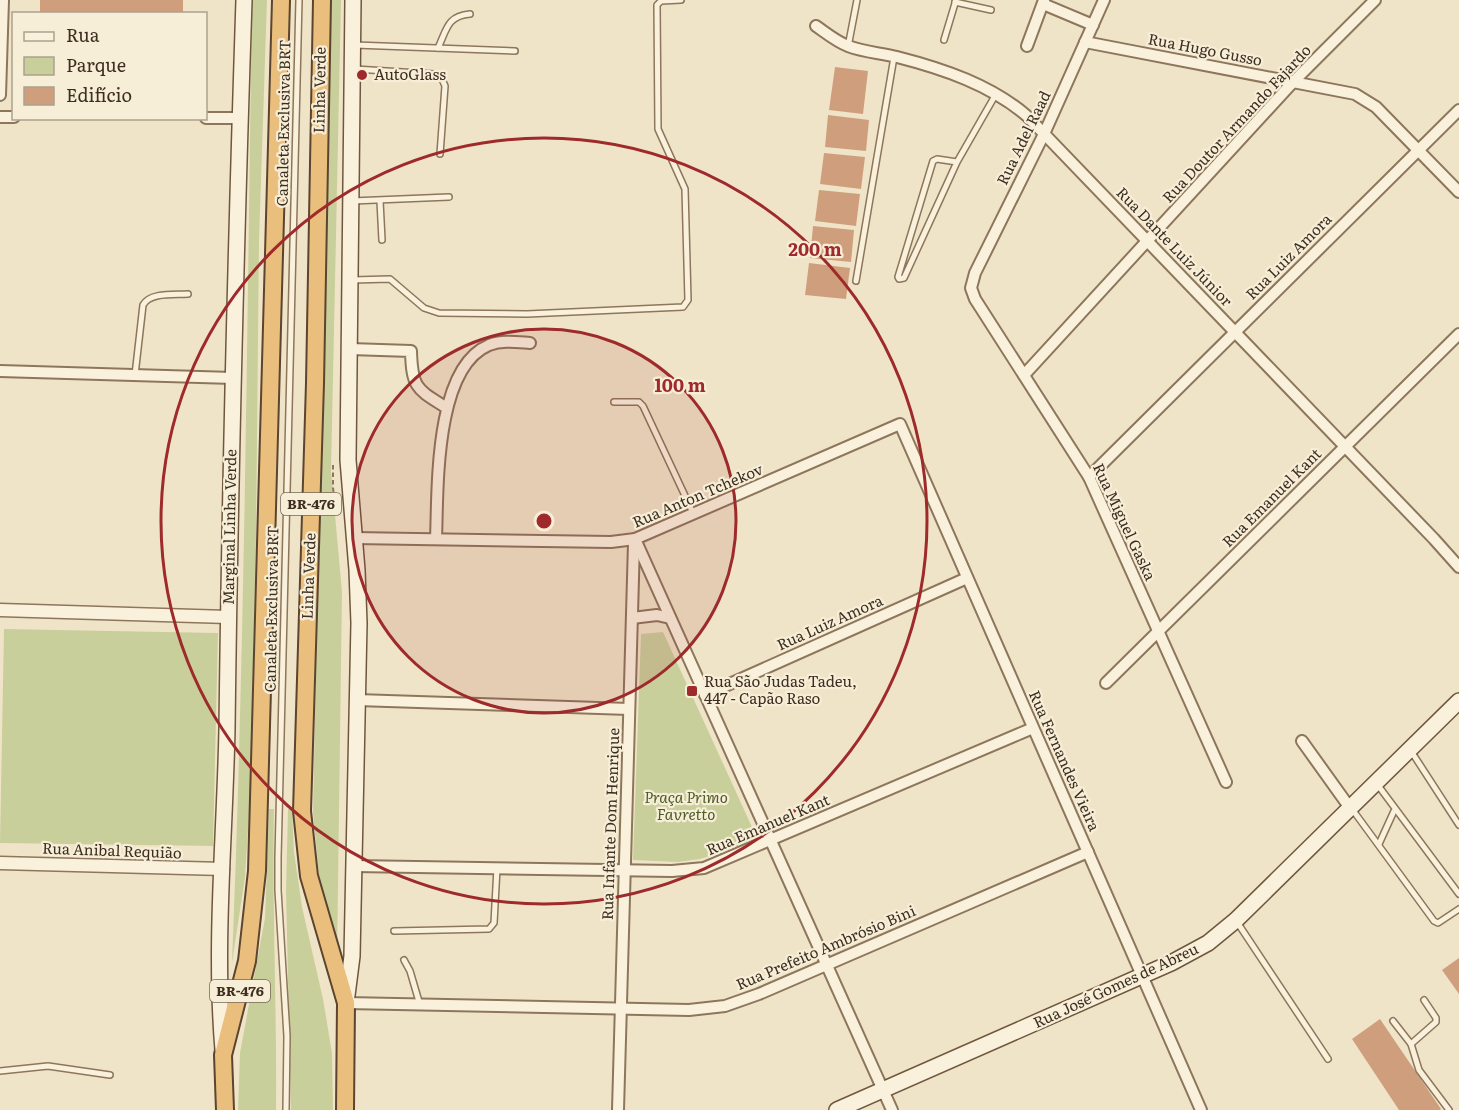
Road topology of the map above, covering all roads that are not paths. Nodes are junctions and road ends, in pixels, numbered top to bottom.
1 (3, 0) edge
2 (244, 0) edge
3 (281, 0) edge
4 (299, 0) edge
5 (322, 0) edge
6 (353, 0) edge
7 (681, 0) edge
8 (857, 0) edge
9 (1104, 0) edge
10 (1376, 0) edge
11 (955, 1) edge
12 (1044, 2) edge
13 (991, 10) dead end
14 (470, 14) dead end
15 (1093, 25) junction
16 (816, 26) dead end
17 (944, 40) dead end
18 (1085, 42) junction
19 (353, 45) junction
20 (1027, 46) dead end
21 (848, 47) junction
22 (438, 48) junction
23 (515, 51) dead end
24 (894, 57) junction
25 (353, 69) junction
26 (1293, 82) junction
27 (996, 93) junction
28 (0, 95) edge
29 (1459, 110) edge
30 (207, 118) edge
31 (240, 118) junction
32 (1044, 134) junction
33 (1418, 150) junction
34 (440, 154) dead end
35 (957, 162) junction
36 (1459, 192) edge
37 (449, 197) dead end
38 (350, 201) junction
39 (380, 201) junction
40 (382, 240) dead end
41 (1148, 242) junction
42 (351, 280) junction
43 (856, 282) dead end
44 (971, 288) joint
45 (188, 294) dead end
46 (1235, 332) junction
47 (1459, 334) edge
48 (530, 343) dead end
49 (350, 348) junction
50 (0, 370) edge
51 (135, 375) junction
52 (1024, 375) junction
53 (233, 378) junction
54 (614, 402) dead end
55 (447, 408) junction
56 (900, 424) joint
57 (1345, 446) junction
58 (1089, 477) junction
59 (694, 515) junction
60 (354, 538) junction
61 (436, 539) junction
62 (635, 539) junction
63 (1459, 567) edge
64 (967, 578) junction
65 (0, 610) edge
66 (228, 617) junction
67 (632, 618) junction
68 (670, 618) junction
69 (1158, 631) junction
70 (1106, 683) dead end
71 (705, 695) junction
72 (357, 700) junction
73 (1459, 701) edge
74 (629, 709) junction
75 (1033, 728) junction
76 (1302, 741) dead end
77 (1410, 750) junction
78 (1226, 782) dead end
79 (1376, 783) junction
80 (1350, 808) junction
81 (1394, 811) junction
82 (1459, 825) edge
83 (771, 841) junction
84 (1379, 844) junction
85 (1088, 852) junction
86 (0, 863) edge
87 (354, 866) junction
88 (497, 868) junction
89 (223, 869) junction
90 (625, 870) junction
91 (1459, 894) edge
92 (1459, 909) edge
93 (1236, 920) junction
94 (394, 931) dead end
95 (404, 960) dead end
96 (827, 965) junction
97 (1143, 976) junction
98 (1424, 1000) dead end
99 (346, 1003) junction
100 (420, 1005) junction
101 (621, 1009) junction
102 (1393, 1022) dead end
103 (1411, 1044) junction
104 (223, 1055) junction
105 (1328, 1059) dead end
106 (0, 1071) edge
107 (110, 1075) dead end
108 (883, 1090) junction
109 (225, 1110) edge
110 (286, 1110) edge
111 (345, 1110) edge
112 (618, 1110) edge
113 (837, 1110) edge
114 (892, 1110) edge
115 (1202, 1110) edge
116 (1449, 1110) edge

1 - 28 street
2 - 31 main road, Marginal Linha Verde
3 - 104 highway, BR-476
4 - 110 lane, Canaleta Exclusiva BRT
5 - 99 highway, Linha Verde / BR-476
6 - 19 main road
7 - 42 lane
8 - 21 lane
9 - 15 street, Rua Adel Raad
10 - 26 street, Rua Doutor Armando Fajardo
11 - 13 lane
11 - 17 lane
12 - 15 street
12 - 20 street
14 - 22 lane
15 - 18 street, Rua Adel Raad
16 - 21 street, Rua Dante Luiz Júnior
18 - 26 street, Rua Hugo Gusso
18 - 32 street, Rua Adel Raad
19 - 22 lane
19 - 25 main road
21 - 24 street, Rua Dante Luiz Júnior
22 - 23 lane
24 - 27 street, Rua Dante Luiz Júnior
24 - 43 lane
25 - 34 lane
25 - 38 main road
26 - 33 street, Rua Hugo Gusso
26 - 41 street, Rua Doutor Armando Fajardo
27 - 32 street, Rua Dante Luiz Júnior
27 - 35 lane
29 - 33 street, Rua Luiz Amora
30 - 31 street
31 - 53 main road, Marginal Linha Verde
32 - 41 street, Rua Dante Luiz Júnior
32 - 44 street, Rua Adel Raad
33 - 36 street, Rua Hugo Gusso
33 - 46 street, Rua Luiz Amora
35 - 35 lane
37 - 39 lane
38 - 39 lane
38 - 42 main road
39 - 40 lane
41 - 46 street, Rua Dante Luiz Júnior
41 - 52 street, Rua Doutor Armando Fajardo
42 - 49 main road
44 - 52 street, Rua Miguel Gaska
45 - 51 lane
46 - 57 street, Rua Dante Luiz Júnior
46 - 58 street, Rua Luiz Amora
47 - 57 street, Rua Emanuel Kant
48 - 55 street
49 - 55 street
49 - 60 main road
50 - 51 street
51 - 53 street
52 - 58 street, Rua Miguel Gaska
53 - 66 main road, Marginal Linha Verde
54 - 59 lane
55 - 61 street
56 - 59 street, Rua Anton Tchekov
56 - 64 street, Rua Fernandes Vieira
57 - 63 street, Rua Dante Luiz Júnior
57 - 69 street, Rua Emanuel Kant
58 - 69 street, Rua Miguel Gaska
59 - 62 street, Rua Anton Tchekov
60 - 61 street, Rua Anton Tchekov
60 - 72 main road
61 - 62 street, Rua Anton Tchekov
62 - 67 street, Rua Infante Dom Henrique
62 - 68 street
64 - 71 street, Rua Luiz Amora
64 - 75 street, Rua Fernandes Vieira
65 - 66 street
66 - 89 main road, Marginal Linha Verde
67 - 68 street
67 - 74 street, Rua Infante Dom Henrique
68 - 71 street
69 - 70 street, Rua Emanuel Kant
69 - 78 street, Rua Miguel Gaska
71 - 83 street
72 - 74 street
72 - 87 main road
73 - 77 main road, Rua José Gomes de Abreu
74 - 90 street, Rua Infante Dom Henrique
75 - 83 street, Rua Emanuel Kant
75 - 85 street, Rua Fernandes Vieira
76 - 80 street
77 - 79 main road, Rua José Gomes de Abreu
77 - 82 lane
79 - 80 main road, Rua José Gomes de Abreu
79 - 81 lane
80 - 84 lane
80 - 93 main road, Rua José Gomes de Abreu
81 - 84 lane
81 - 91 lane
83 - 90 street, Rua Emanuel Kant
83 - 96 street
84 - 92 lane
85 - 96 street, Rua Prefeito Ambrósio Bini
85 - 97 street, Rua Fernandes Vieira
86 - 89 street, Rua Anibal Requião
87 - 88 street, Rua Emanuel Kant
87 - 99 main road
88 - 90 street, Rua Emanuel Kant
88 - 94 lane
89 - 104 main road, Marginal Linha Verde
90 - 101 street, Rua Infante Dom Henrique
93 - 97 main road, Rua José Gomes de Abreu
93 - 105 lane
95 - 100 lane
96 - 101 street, Rua Prefeito Ambrósio Bini
96 - 108 street
97 - 108 main road, Rua José Gomes de Abreu
97 - 115 street, Rua Fernandes Vieira
98 - 103 lane
99 - 100 street, Rua Prefeito Ambrósio Bini
99 - 111 highway, Linha Verde / BR-476
100 - 101 street, Rua Prefeito Ambrósio Bini
101 - 112 street, Rua Infante Dom Henrique
102 - 103 lane
103 - 116 lane
104 - 109 highway, BR-476
106 - 107 lane
108 - 113 main road, Rua José Gomes de Abreu
108 - 114 street

